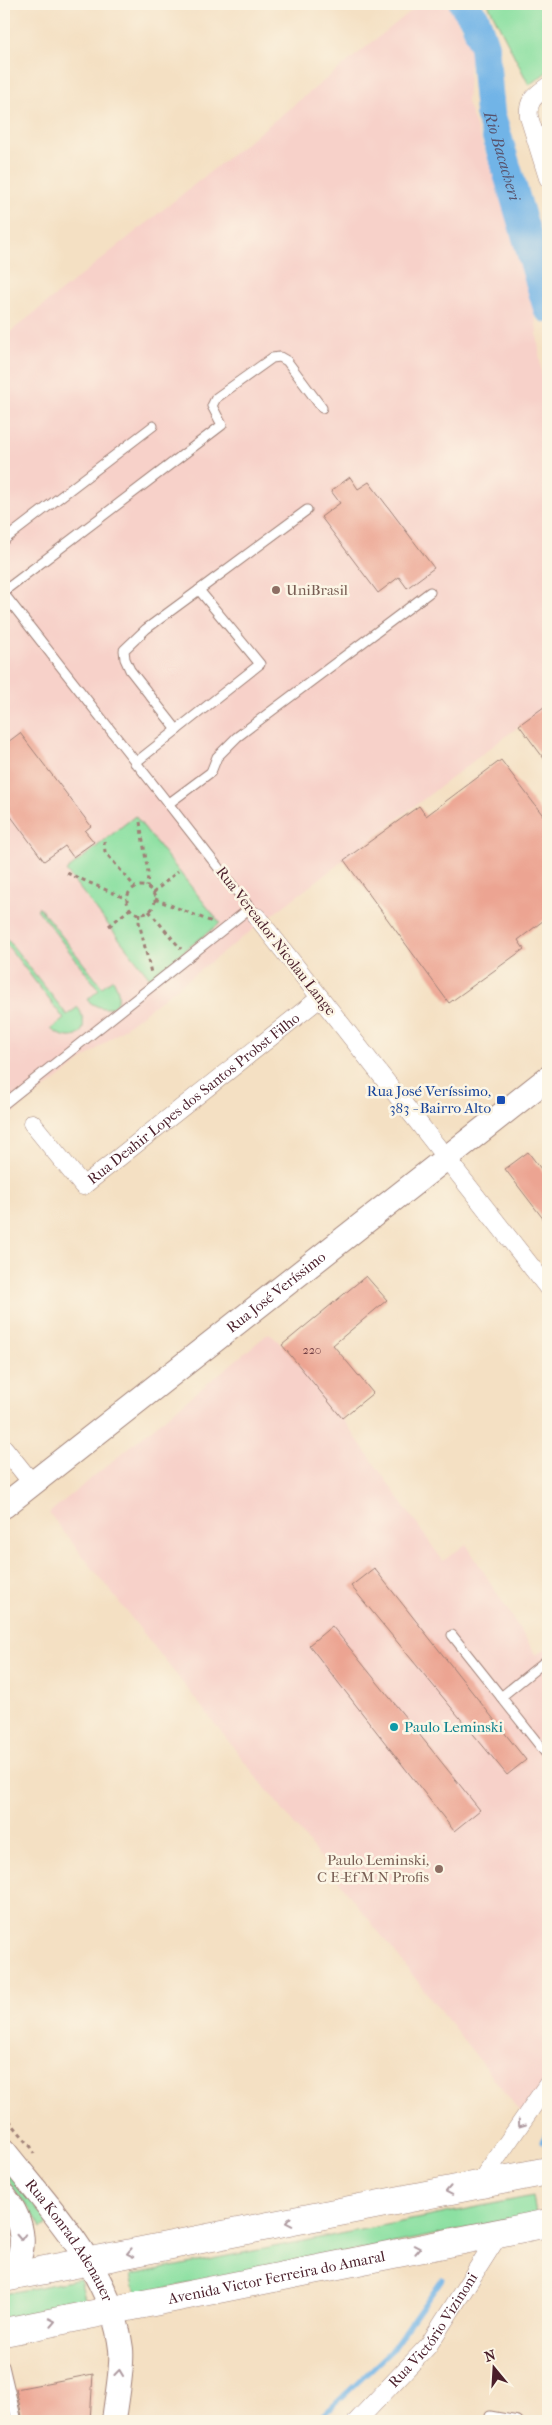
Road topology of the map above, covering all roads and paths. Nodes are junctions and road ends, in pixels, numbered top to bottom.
1 (548, 86) edge
2 (548, 178) edge
3 (322, 408) dead end
4 (153, 426) dead end
5 (307, 510) dead end
6 (4, 540) edge
7 (199, 590) junction
8 (4, 592) edge
9 (430, 592) dead end
10 (177, 730) junction
11 (135, 762) junction
12 (168, 804) junction
13 (140, 822) dead end
14 (104, 841) dead end
15 (178, 871) dead end
16 (67, 873) dead end
17 (135, 887) junction
18 (147, 887) junction
19 (153, 893) junction
20 (127, 898) junction
21 (155, 899) junction
22 (131, 908) junction
23 (149, 911) junction
24 (253, 912) junction
25 (140, 913) junction
26 (218, 924) dead end
27 (109, 926) dead end
28 (183, 952) dead end
29 (152, 976) dead end
30 (320, 998) junction
31 (548, 1078) edge
32 (4, 1104) edge
33 (32, 1123) dead end
34 (446, 1158) junction
35 (548, 1288) edge
36 (4, 1448) edge
37 (32, 1483) junction
38 (4, 1506) edge
39 (452, 1635) dead end
40 (548, 1660) edge
41 (501, 1697) junction
42 (548, 1756) edge
43 (548, 2084) edge
44 (4, 2151) edge
45 (548, 2171) edge
46 (478, 2185) junction
47 (4, 2196) edge
48 (548, 2223) edge
49 (500, 2233) junction
50 (88, 2261) junction
51 (4, 2277) edge
52 (112, 2310) junction
53 (4, 2332) edge
54 (4, 2366) edge
55 (490, 2416) dead end
56 (17, 2421) edge
57 (114, 2421) edge
58 (356, 2421) edge
59 (518, 2421) edge

1 - 2 street
3 - 8 lane
4 - 6 lane
5 - 7 lane
7 - 10 lane
7 - 10 lane
8 - 11 lane, Rua Vereador Nicolau Lange
9 - 12 lane
10 - 11 lane
11 - 12 lane, Rua Vereador Nicolau Lange
12 - 24 lane, Rua Vereador Nicolau Lange
13 - 18 path
14 - 17 path
15 - 19 path
16 - 20 path
17 - 18 path
17 - 20 path
18 - 19 path
19 - 21 path
20 - 22 path
21 - 23 path
21 - 26 path
22 - 25 path
22 - 27 path
23 - 25 path
23 - 28 path
24 - 30 street, Rua Vereador Nicolau Lange
24 - 32 lane
25 - 29 path
30 - 33 street, Rua Deahir Lopes dos Santos Probst Filho
30 - 34 street, Rua Vereador Nicolau Lange
31 - 34 street, Rua José Veríssimo
34 - 35 street, Rua Vereador Nicolau Lange
34 - 37 street, Rua José Veríssimo
36 - 37 street
37 - 38 street, Rua José Veríssimo
39 - 41 lane
40 - 41 lane
41 - 42 lane
43 -> 46 street
44 - 50 street, Rua Konrad Adenauer
45 - 46 highway
46 -> 50 highway
47 -> 51 street, Rua Konrad Adenauer
48 - 49 highway, Avenida Victor Ferreira do Amaral
52 -> 49 highway, Avenida Victor Ferreira do Amaral
49 - 58 street, Rua Victório Vizinoni
50 - 51 highway
50 - 52 street, Rua Konrad Adenauer
53 -> 52 highway, Avenida Victor Ferreira do Amaral
57 -> 52 street, Rua Konrad Adenauer
54 - 56 lane
55 - 59 lane

